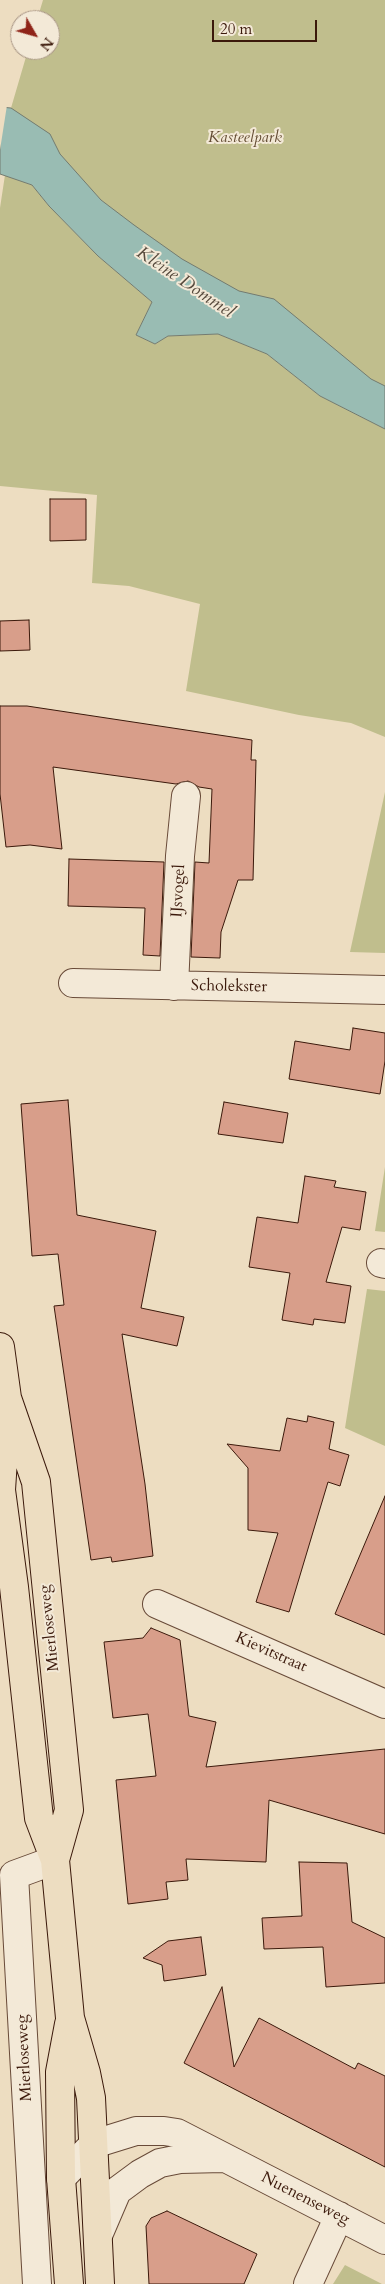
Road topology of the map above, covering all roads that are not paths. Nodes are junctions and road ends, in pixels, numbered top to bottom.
1 (186, 796) dead end
2 (73, 983) dead end
3 (174, 986) junction
4 (385, 990) edge
5 (0, 1347) edge
6 (4, 1387) edge
7 (157, 1604) dead end
8 (385, 1704) edge
9 (55, 1860) junction
10 (70, 2018) junction
11 (94, 2144) junction
12 (224, 2158) junction
13 (61, 2178) junction
14 (339, 2216) junction
15 (99, 2233) junction
16 (385, 2240) edge
17 (37, 2284) edge
18 (69, 2284) edge
19 (100, 2284) edge
20 (308, 2284) edge

1 - 3 street, IJsvogel
2 - 3 street, Scholekster
3 - 4 street, Scholekster
5 - 6 main road, Mierloseweg
6 - 9 main road, Mierloseweg
7 - 8 street, Kievitstraat
9 - 10 main road, Mierloseweg
9 - 17 street, Mierloseweg
10 - 11 main road, Mierloseweg
10 - 13 main road, Mierloseweg
11 - 12 street, Nuenenseweg
11 - 13 street, Nuenenseweg
11 - 15 main road, Mierloseweg
12 - 14 street, Nuenenseweg
12 - 15 street, Nuenenseweg
13 - 18 main road, Mierloseweg
14 - 16 street, Nuenenseweg
14 - 20 street
15 - 19 main road, Mierloseweg

